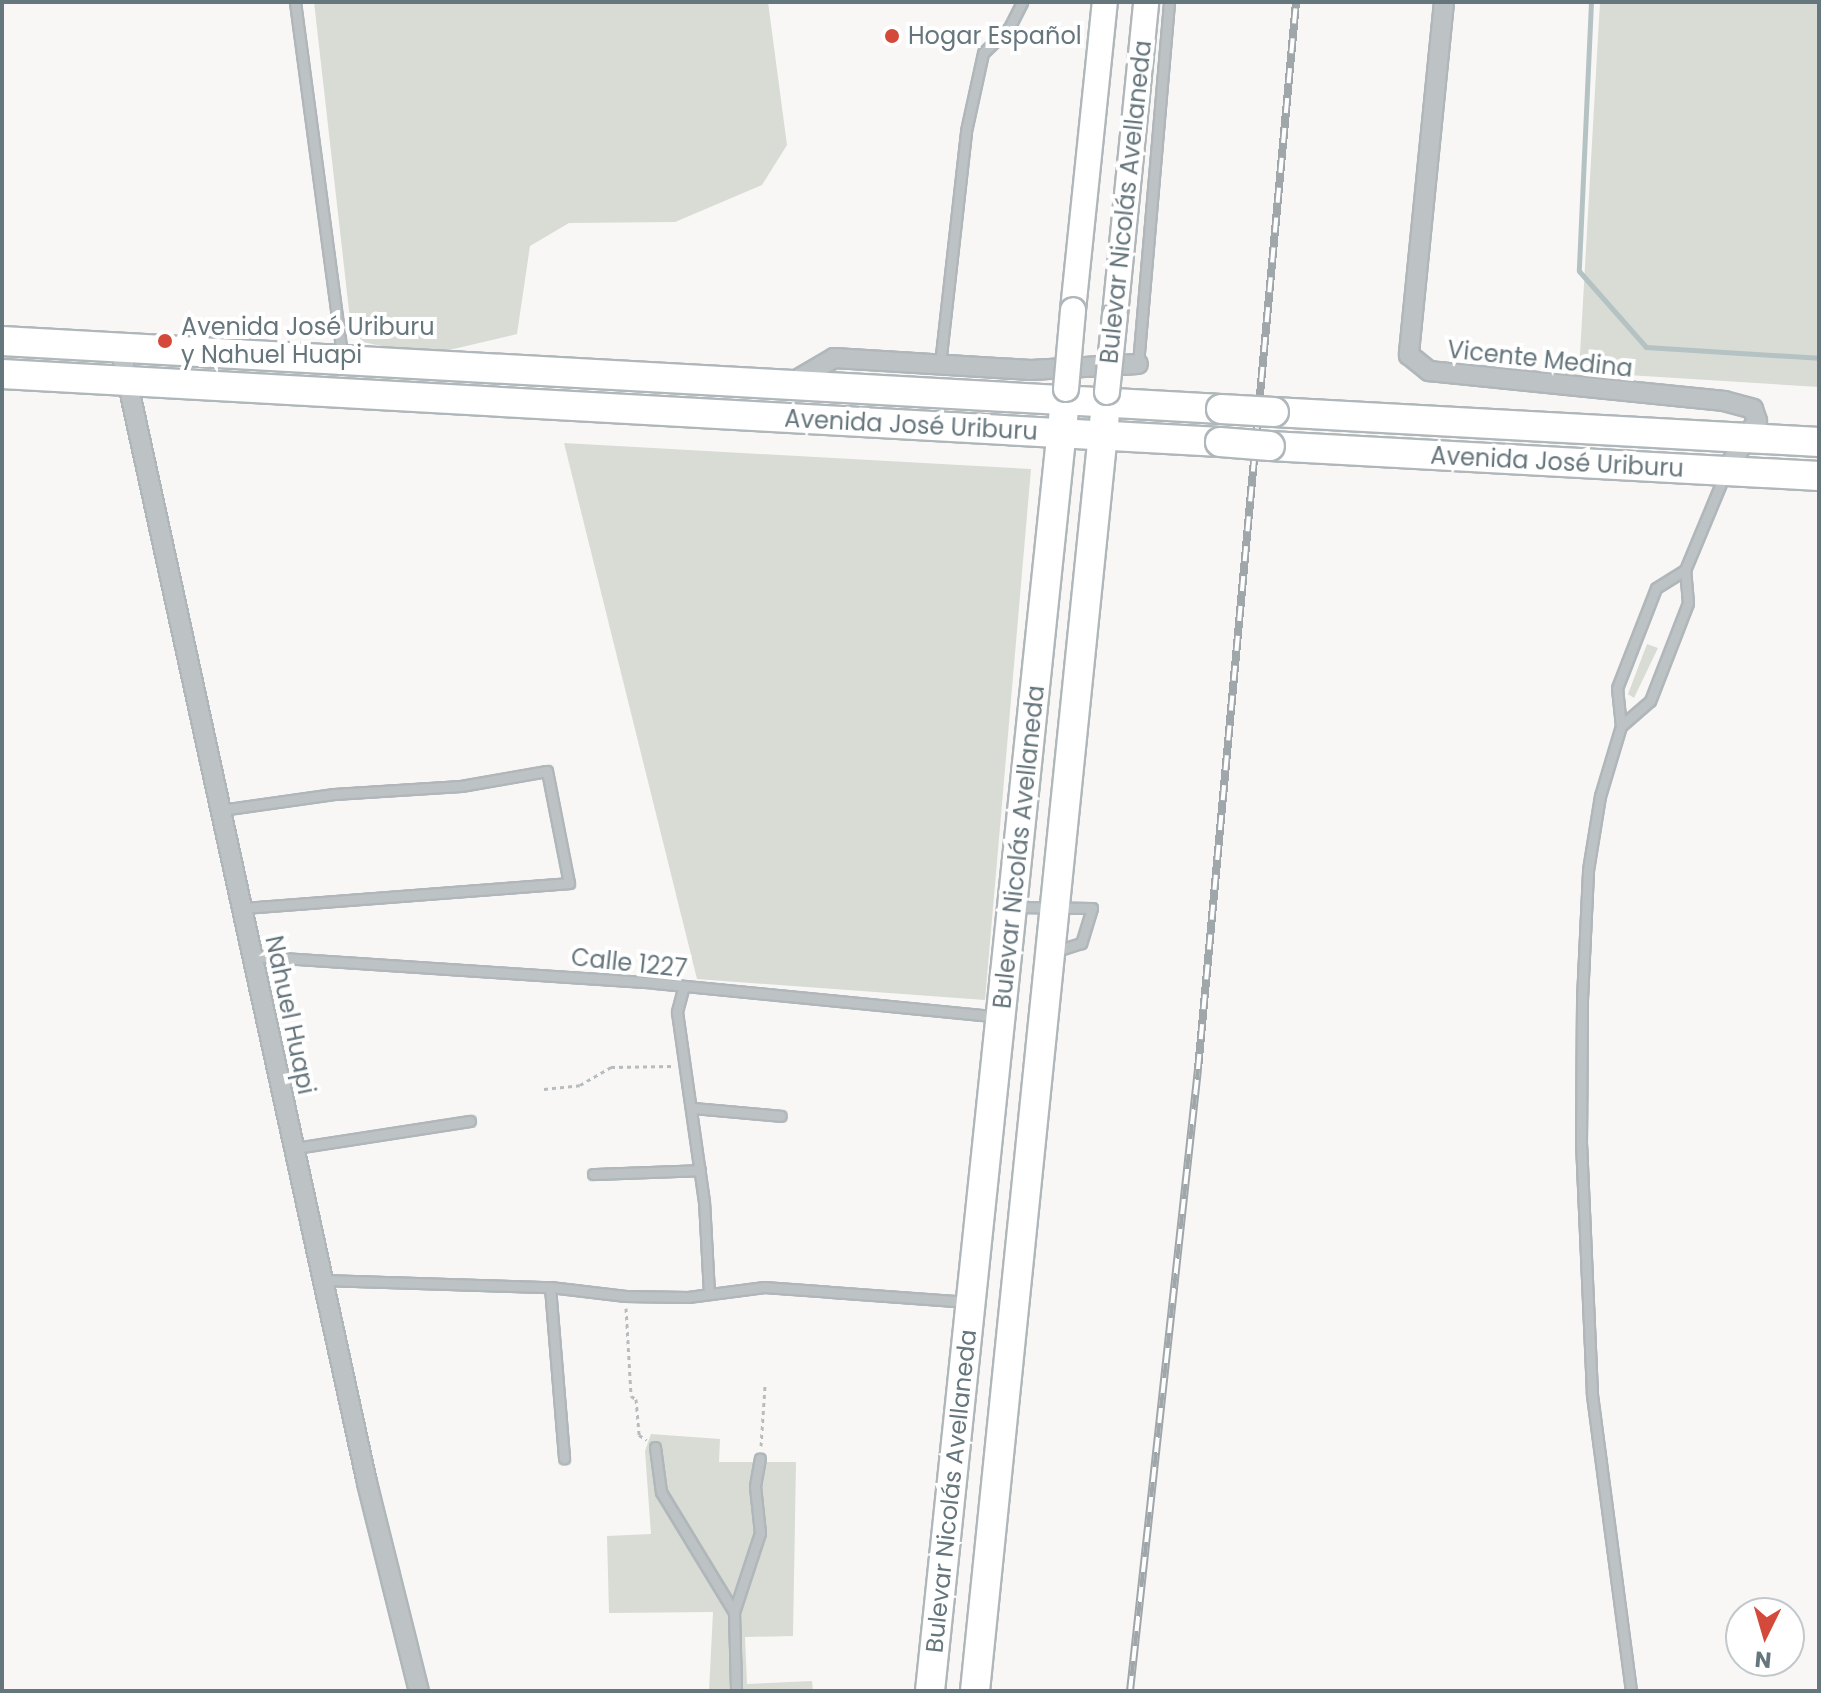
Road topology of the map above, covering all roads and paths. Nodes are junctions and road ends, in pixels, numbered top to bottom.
1 (295, 2) edge
2 (1022, 2) edge
3 (1105, 2) edge
4 (1146, 2) edge
5 (1169, 2) edge
6 (1444, 2) edge
7 (2, 341) edge
8 (120, 347) junction
9 (342, 360) junction
10 (940, 364) junction
11 (1138, 364) joint
12 (2, 374) edge
13 (126, 381) junction
14 (788, 385) junction
15 (1066, 394) junction
16 (1107, 397) junction
17 (1062, 433) junction
18 (1103, 435) junction
19 (1748, 438) junction
20 (1819, 442) edge
21 (1726, 471) junction
22 (1819, 476) edge
23 (1685, 570) junction
24 (1621, 726) junction
25 (221, 810) junction
26 (1013, 906) junction
27 (242, 908) junction
28 (1056, 909) junction
29 (253, 956) junction
30 (683, 989) junction
31 (1001, 1017) junction
32 (685, 1066) junction
33 (544, 1089) dead end
34 (692, 1108) junction
35 (781, 1116) dead end
36 (470, 1121) dead end
37 (295, 1148) junction
38 (700, 1170) junction
39 (593, 1174) dead end
40 (323, 1280) junction
41 (550, 1287) junction
42 (709, 1292) junction
43 (625, 1296) junction
44 (971, 1302) junction
45 (765, 1385) dead end
46 (655, 1447) joint
47 (564, 1458) dead end
48 (760, 1458) joint
49 (734, 1612) junction
50 (419, 1691) edge
51 (736, 1691) edge
52 (930, 1691) edge
53 (975, 1691) edge
54 (1631, 1691) edge

1 - 9 lane
2 - 10 lane
3 - 15 main road, Bulevar Nicolás Avellaneda, bridge
4 - 16 main road, Bulevar Nicolás Avellaneda, bridge
5 - 11 lane
6 - 19 street, Vicente Medina
7 - 8 main road, Avenida José Uriburu
8 - 9 main road, Avenida José Uriburu
8 - 13 street, Nahuel Huapi
9 - 14 main road, Avenida José Uriburu
10 - 11 street
10 - 14 street
12 - 13 main road, Avenida José Uriburu
13 - 17 main road, Avenida José Uriburu
13 - 25 street, Nahuel Huapi
14 - 15 main road, Avenida José Uriburu
15 - 16 main road, Avenida José Uriburu
15 - 17 main road, Bulevar Nicolás Avellaneda
16 - 18 main road, Bulevar Nicolás Avellaneda
16 - 19 main road, Avenida José Uriburu, bridge
17 - 18 main road, Avenida José Uriburu
17 - 26 main road, Bulevar Nicolás Avellaneda
18 - 21 main road, Avenida José Uriburu, bridge
18 - 28 main road, Bulevar Nicolás Avellaneda
19 - 20 main road, Avenida José Uriburu
19 - 21 street
21 - 22 main road, Avenida José Uriburu
21 - 23 lane
23 - 24 lane
23 - 24 lane
24 - 54 lane
25 - 27 street, Nahuel Huapi
25 - 27 lane
26 - 28 lane
26 - 31 main road, Bulevar Nicolás Avellaneda
27 - 29 street, Nahuel Huapi
28 - 53 main road, Bulevar Nicolás Avellaneda
29 - 30 lane, Calle 1227
29 - 37 street, Nahuel Huapi
30 - 31 lane, Calle 1227
30 - 32 lane
31 - 44 main road, Bulevar Nicolás Avellaneda
32 - 33 path
32 - 34 lane
34 - 35 lane
34 - 38 lane
36 - 37 lane
37 - 40 street, Nahuel Huapi
38 - 39 lane
38 - 42 lane
40 - 41 lane
40 - 50 street, Nahuel Huapi
41 - 43 lane
41 - 47 lane
42 - 43 lane
42 - 44 lane
43 - 46 path
44 - 52 main road, Bulevar Nicolás Avellaneda
45 - 48 path
46 - 49 lane
48 - 49 lane
49 - 51 lane

